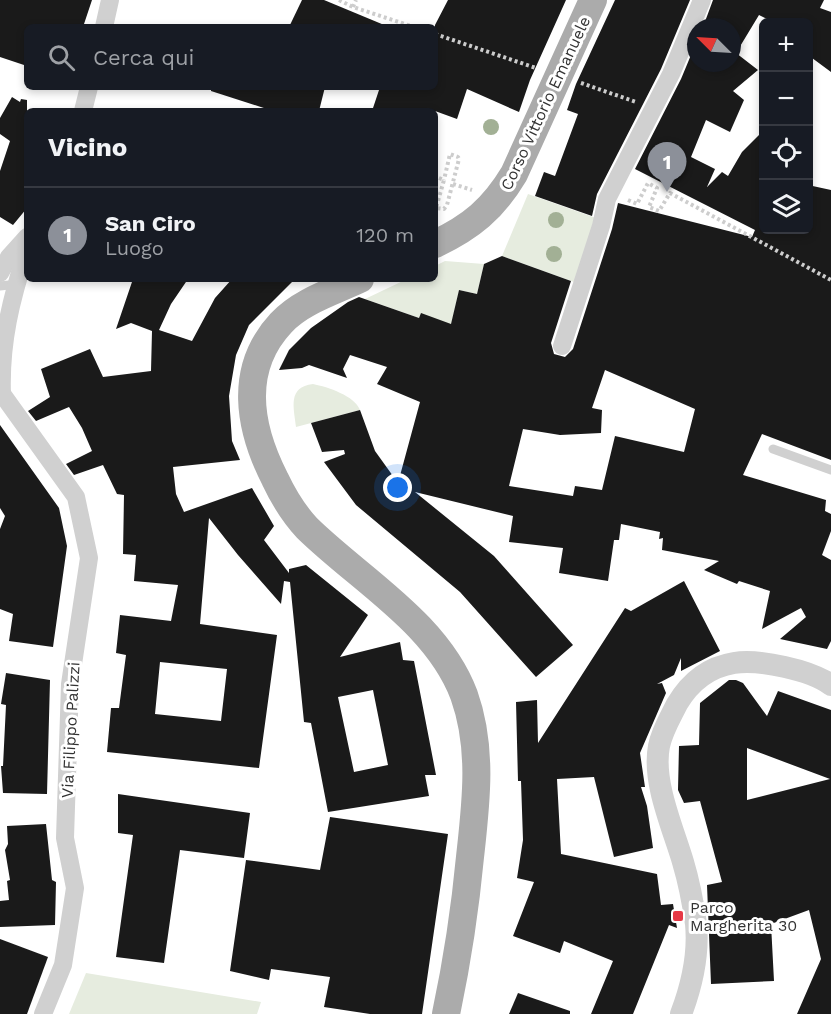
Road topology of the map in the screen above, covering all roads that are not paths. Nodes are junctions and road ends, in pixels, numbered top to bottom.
1 (110, 0) edge
2 (593, 0) edge
3 (702, 0) edge
4 (105, 24) edge
5 (88, 90) edge
6 (84, 108) edge
7 (24, 240) edge
8 (438, 242) edge
9 (24, 256) edge
10 (0, 273) edge
11 (354, 282) edge
12 (7, 287) edge
13 (562, 345) dead end
14 (1, 393) edge
15 (773, 449) dead end
16 (831, 470) edge
17 (831, 685) edge
18 (43, 1014) edge
19 (446, 1014) edge
20 (681, 1014) edge

1 - 4 street
2 - 8 main road, Corso Vittorio Emanuele
3 - 13 street
5 - 6 street
7 - 10 street
9 - 12 street, Via Filippo Palizzi
11 - 19 main road
12 - 14 street, Via Filippo Palizzi
14 - 18 street, Via Filippo Palizzi
15 - 16 lane
17 - 20 street

